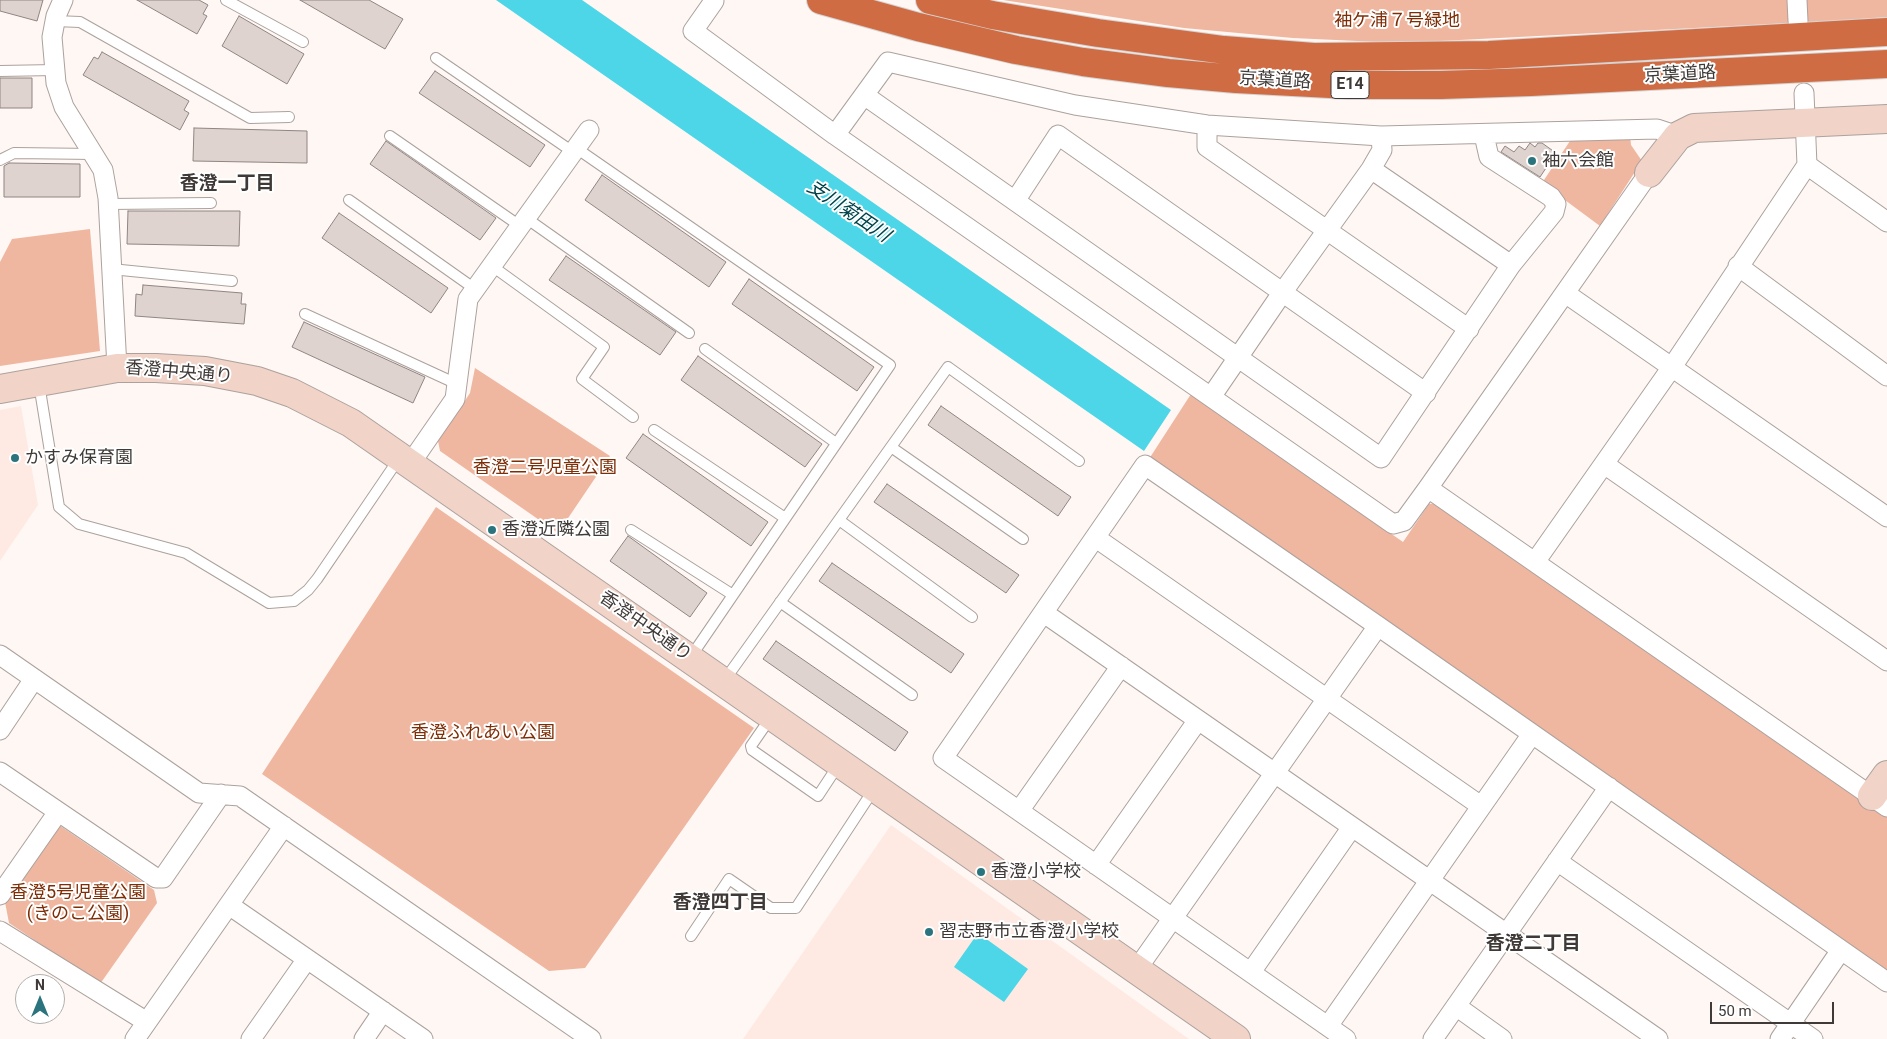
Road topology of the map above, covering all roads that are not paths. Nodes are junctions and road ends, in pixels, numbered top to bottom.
1 (64, 0) edge
2 (226, 0) edge
3 (714, 0) edge
4 (821, 0) edge
5 (930, 0) edge
6 (1797, 0) edge
7 (1798, 20) dead end
8 (55, 21) junction
9 (1887, 32) edge
10 (303, 42) dead end
11 (436, 58) dead end
12 (1887, 64) edge
13 (0, 70) edge
14 (55, 70) junction
15 (1804, 93) dead end
16 (864, 95) junction
17 (288, 117) dead end
18 (1887, 119) edge
19 (1805, 122) junction
20 (1207, 125) junction
21 (589, 130) dead end
22 (835, 135) junction
23 (1484, 135) junction
24 (390, 136) dead end
25 (1381, 136) junction
26 (1678, 136) junction
27 (575, 150) junction
28 (94, 154) junction
29 (0, 160) edge
30 (1806, 165) junction
31 (1371, 169) junction
32 (1649, 173) joint
33 (349, 200) dead end
34 (1015, 201) junction
35 (211, 203) dead end
36 (108, 204) junction
37 (523, 222) junction
38 (1887, 222) edge
39 (1327, 231) junction
40 (492, 266) junction
41 (1511, 266) junction
42 (1738, 266) junction
43 (111, 269) junction
44 (232, 281) dead end
45 (475, 289) junction
46 (1282, 293) junction
47 (1565, 293) junction
48 (305, 314) dead end
49 (1469, 329) junction
50 (689, 333) dead end
51 (706, 349) dead end
52 (1239, 357) junction
53 (1672, 366) junction
54 (117, 368) junction
55 (1887, 376) edge
56 (39, 383) junction
57 (457, 384) junction
58 (0, 389) edge
59 (1426, 393) junction
60 (1211, 397) junction
61 (633, 417) dead end
62 (654, 430) dead end
63 (836, 443) junction
64 (891, 447) junction
65 (405, 460) junction
66 (1079, 461) dead end
67 (1604, 464) junction
68 (1428, 488) junction
69 (1887, 517) edge
70 (785, 518) junction
71 (839, 520) junction
72 (631, 530) dead end
73 (1096, 538) junction
74 (1023, 539) dead end
75 (1535, 562) junction
76 (732, 595) junction
77 (780, 602) junction
78 (1044, 613) junction
79 (972, 617) dead end
80 (1378, 626) junction
81 (0, 655) edge
82 (690, 658) junction
83 (1887, 661) edge
84 (1121, 666) junction
85 (34, 679) junction
86 (724, 681) junction
87 (912, 695) dead end
88 (1326, 700) junction
89 (772, 715) junction
90 (1198, 720) junction
91 (0, 730) edge
92 (1532, 734) junction
93 (839, 763) junction
94 (0, 772) edge
95 (1275, 773) junction
96 (1609, 787) junction
97 (875, 788) junction
98 (1882, 793) edge
99 (221, 794) junction
100 (1481, 806) junction
101 (58, 812) junction
102 (1019, 812) junction
103 (284, 826) junction
104 (1352, 826) junction
105 (1557, 861) junction
106 (1096, 865) junction
107 (1430, 880) junction
108 (0, 895) edge
109 (229, 905) junction
110 (1174, 919) junction
111 (0, 931) edge
112 (1506, 934) junction
113 (691, 936) dead end
114 (1841, 950) junction
115 (307, 959) junction
116 (1137, 969) junction
117 (1250, 972) junction
118 (1887, 982) edge
119 (1456, 1006) junction
120 (383, 1012) junction
121 (148, 1022) junction
122 (1790, 1024) junction
123 (1328, 1026) junction
124 (135, 1039) edge
125 (250, 1039) edge
126 (364, 1039) edge
127 (423, 1039) edge
128 (591, 1039) edge
129 (1236, 1039) edge
130 (1346, 1039) edge
131 (1432, 1039) edge
132 (1502, 1039) edge
133 (1658, 1039) edge
134 (1780, 1039) edge
135 (1813, 1039) edge

1 - 8 street
2 - 10 lane
3 - 22 street
4 - 12 highway, 京葉道路 / E14
5 - 9 highway, 京葉道路 / E14
6 - 7 street
8 - 14 street
8 - 17 lane
11 - 27 lane
13 - 14 lane
14 - 28 street
15 - 19 street
16 - 20 street
16 - 22 street
16 - 34 street
18 - 19 street
19 - 26 street
19 - 30 street
20 - 25 street
20 - 39 street
21 - 27 street
22 - 60 street
23 - 25 street
23 - 26 street
23 - 41 street
24 - 37 lane
25 - 31 street
26 - 32 street
27 - 37 street
27 - 63 lane
28 - 29 lane
28 - 36 street
30 - 38 street
30 - 42 street
31 - 39 street
31 - 41 street
32 - 47 street
33 - 45 lane
34 - 46 street
34 - 52 street
35 - 36 lane
36 - 43 street
37 - 40 street
37 - 50 lane
39 - 46 street
39 - 49 street
40 - 45 street
40 - 61 lane
41 - 49 street
42 - 53 street
42 - 55 street
43 - 44 lane
43 - 54 street
45 - 57 street
46 - 52 street
46 - 59 street
47 - 53 street
47 - 68 street
48 - 57 lane
49 - 59 street
51 - 63 lane
52 - 59 street
52 - 60 street
53 - 67 street
53 - 69 street
54 - 56 street, 香澄中央通り
54 - 65 street, 香澄中央通り
56 - 58 street, 香澄中央通り
56 - 65 lane
57 - 65 street
60 - 68 street
62 - 70 lane
63 - 70 lane
64 - 66 lane
64 - 71 lane
64 - 74 lane
65 - 82 street, 香澄中央通り
67 - 75 street
67 - 83 street
68 - 75 street
70 - 76 lane
71 - 77 lane
71 - 79 lane
72 - 76 lane
73 - 78 street
73 - 80 street
73 - 88 street
75 - 98 street
76 - 82 lane
77 - 86 lane
77 - 87 lane
78 - 84 street
78 - 102 street
80 - 88 street
80 - 92 street
81 - 85 street
82 - 86 street, 香澄中央通り
84 - 90 street
84 - 102 street
85 - 91 street
85 - 99 street
86 - 89 street, 香澄中央通り
88 - 95 street
88 - 100 street
89 - 93 street, 香澄中央通り
89 - 93 lane
90 - 95 street
90 - 106 street
92 - 96 street
92 - 100 street
93 - 97 street, 香澄中央通り
94 - 101 street
95 - 104 street
95 - 110 street
96 - 105 street
96 - 114 street
97 - 113 lane
97 - 116 street, 香澄中央通り
99 - 101 street
99 - 103 street
100 - 107 street
101 - 108 street
102 - 106 street
103 - 109 street
103 - 128 street
104 - 107 street
104 - 117 street
105 - 112 street
105 - 122 street
106 - 110 street
107 - 112 street
107 - 123 street
109 - 115 street
109 - 121 street
110 - 116 street
110 - 117 street
111 - 121 street
112 - 119 street
112 - 133 street
114 - 118 street
114 - 122 street
115 - 120 street
115 - 125 street
116 - 129 street, 香澄中央通り
117 - 123 street
119 - 131 street
119 - 132 street
120 - 126 street
120 - 127 street
121 - 124 street
122 - 134 street
122 - 135 street
123 - 130 street

